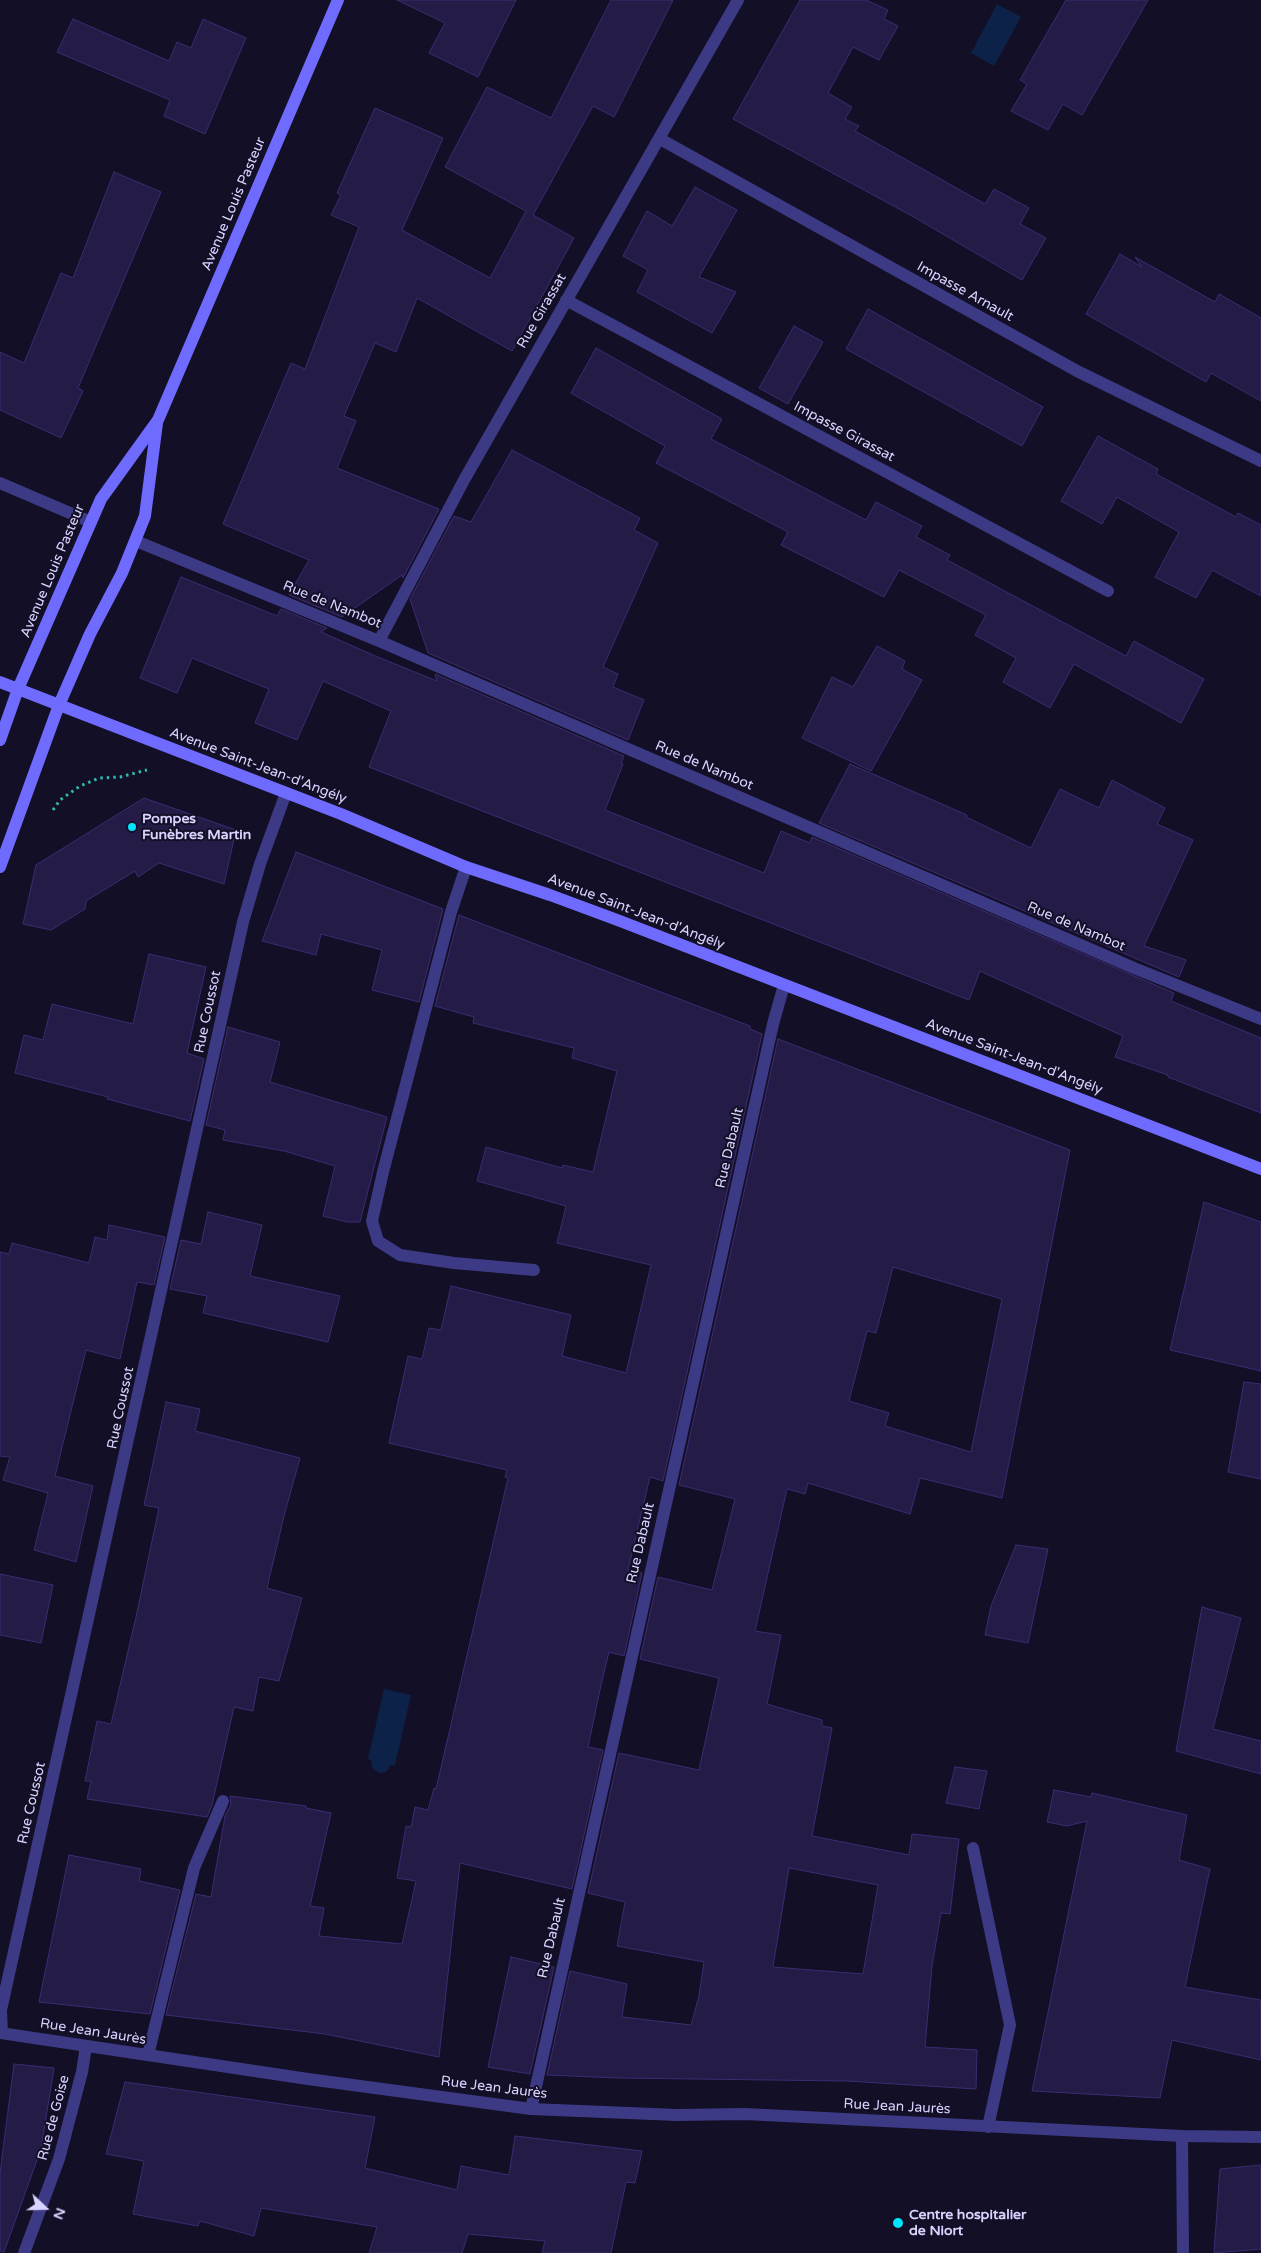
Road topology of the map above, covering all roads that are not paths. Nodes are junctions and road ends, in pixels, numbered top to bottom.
1 (338, 0) edge
2 (738, 0) edge
3 (660, 139) junction
4 (566, 300) junction
5 (158, 420) junction
6 (1261, 461) edge
7 (0, 483) edge
8 (91, 522) junction
9 (136, 541) junction
10 (1108, 591) dead end
11 (379, 641) junction
12 (0, 682) edge
13 (18, 689) junction
14 (59, 705) junction
15 (0, 740) edge
16 (286, 793) junction
17 (0, 867) edge
18 (466, 867) junction
19 (784, 985) junction
20 (1261, 1019) edge
21 (1261, 1169) edge
22 (534, 1270) dead end
23 (223, 1801) dead end
24 (973, 1848) dead end
25 (1, 2033) edge
26 (86, 2046) junction
27 (148, 2055) junction
28 (530, 2109) junction
29 (988, 2127) junction
30 (1182, 2136) junction
31 (1261, 2137) edge
32 (24, 2253) edge
33 (1182, 2253) edge

1 - 5 main road, Avenue Louis Pasteur
2 - 3 street, Rue Girassat
3 - 4 street, Rue Girassat
3 - 6 street, Impasse Arnault
4 - 10 street, Impasse Girassat
4 - 11 street, Rue Girassat
5 - 8 main road, Avenue Louis Pasteur
5 - 9 main road, Avenue Louis Pasteur
7 - 8 street
8 - 13 main road, Avenue Louis Pasteur
9 - 11 street, Rue de Nambot
9 - 14 main road, Avenue Louis Pasteur
11 - 20 street, Rue de Nambot
12 - 13 main road, Avenue Saint-Jean-d'Angély
13 - 14 main road, Avenue Saint-Jean-d'Angély
13 - 15 main road, Avenue Louis Pasteur
14 - 16 main road, Avenue Saint-Jean-d'Angély
14 - 17 main road, Avenue Louis Pasteur
16 - 18 main road, Avenue Saint-Jean-d'Angély
16 - 25 street, Rue Coussot
18 - 19 main road, Avenue Saint-Jean-d'Angély
18 - 22 street
19 - 21 main road, Avenue Saint-Jean-d'Angély
19 - 28 street, Rue Dabault
23 - 27 street
24 - 29 street
25 - 26 street, Rue Jean Jaurès
26 - 27 street, Rue Jean Jaurès
26 - 32 street, Rue de Goise
27 - 28 street, Rue Jean Jaurès
28 - 29 street, Rue Jean Jaurès
29 - 30 street, Rue Jean Jaurès
30 - 31 street, Rue Jean Jaurès
30 - 33 street

